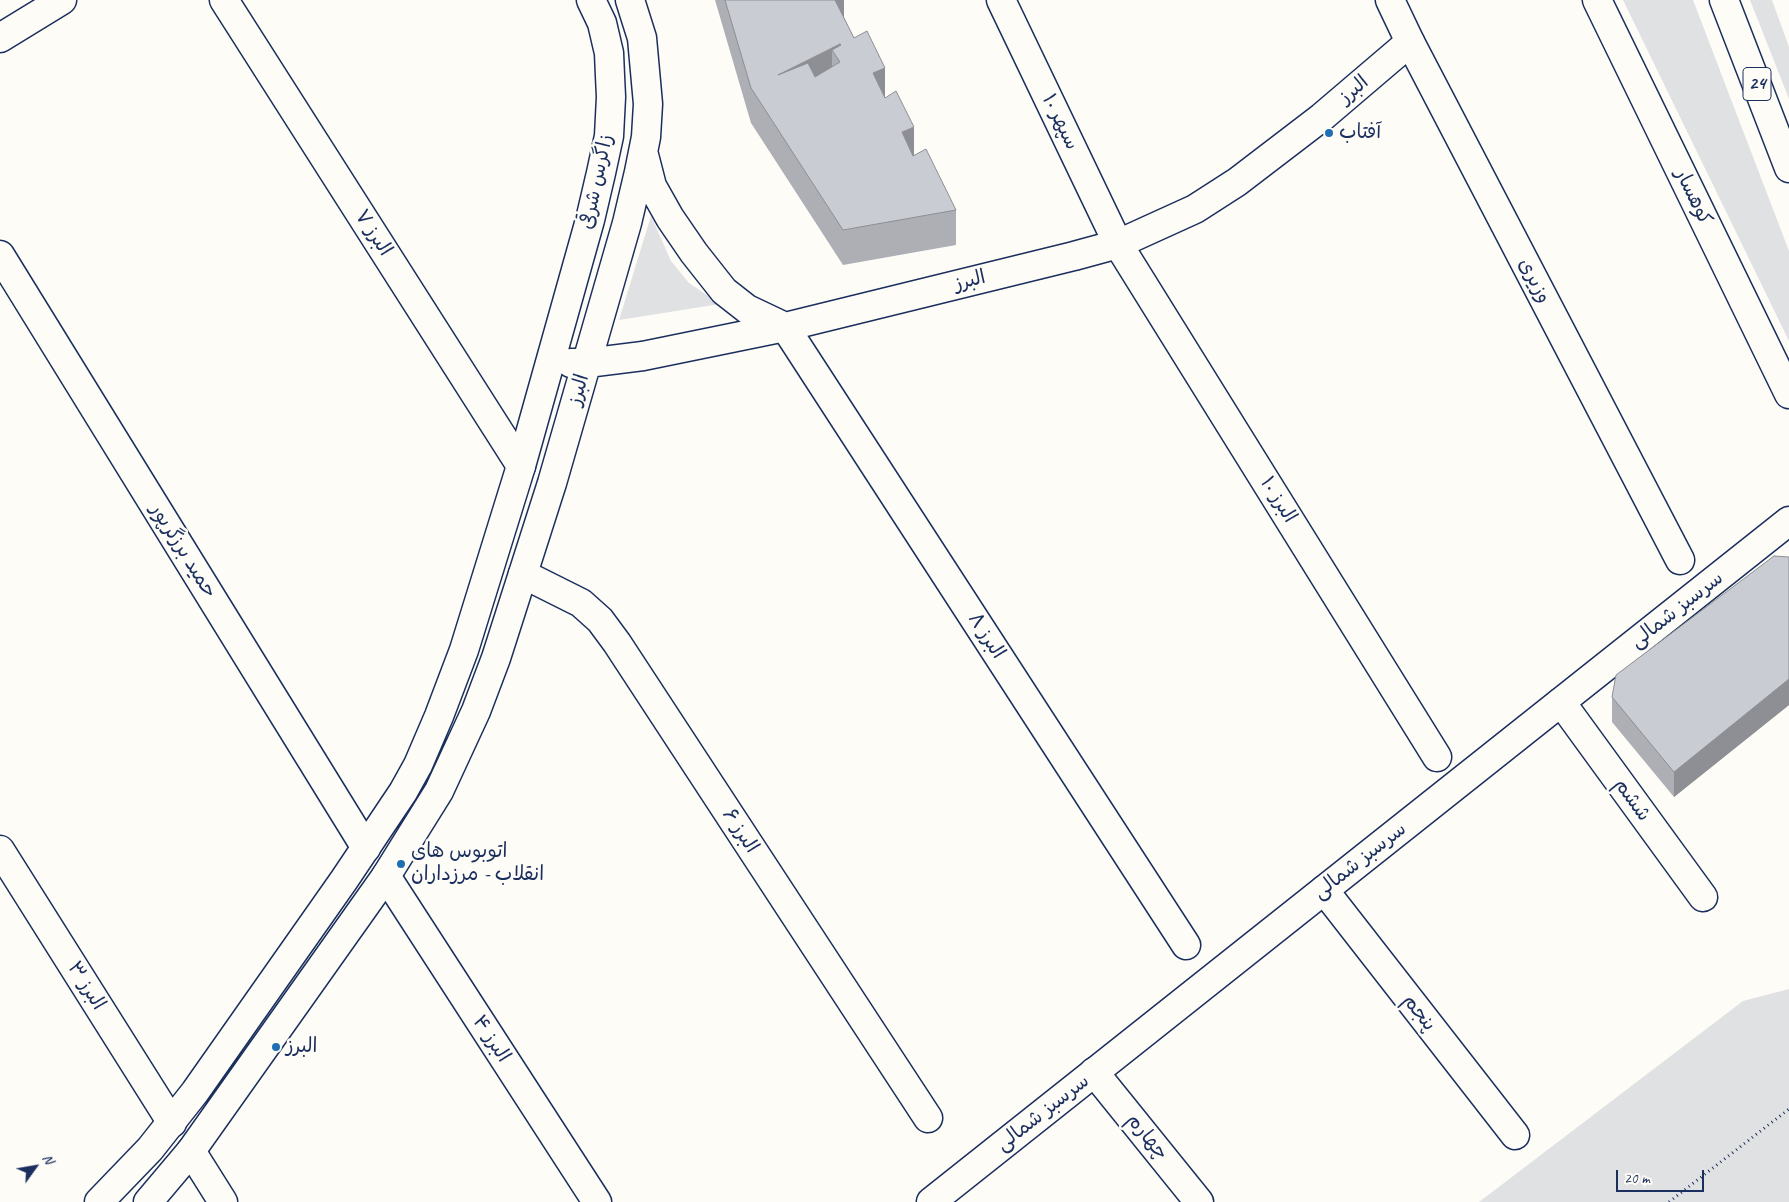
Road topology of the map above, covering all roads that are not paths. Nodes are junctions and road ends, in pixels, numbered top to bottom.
1 (62, 0) edge
2 (224, 0) edge
3 (591, 0) edge
4 (630, 0) edge
5 (1001, 0) edge
6 (1390, 0) edge
7 (1597, 0) edge
8 (1724, 0) edge
9 (0, 38) edge
10 (1410, 42) junction
11 (644, 152) junction
12 (1789, 168) edge
13 (1118, 244) junction
14 (0, 255) edge
15 (785, 327) junction
16 (587, 363) junction
17 (550, 364) junction
18 (1789, 394) edge
19 (521, 466) junction
20 (552, 483) junction
21 (1789, 521) edge
22 (1680, 560) dead end
23 (491, 563) junction
24 (523, 574) junction
25 (1560, 702) junction
26 (1437, 757) dead end
27 (366, 848) junction
28 (0, 850) edge
29 (386, 876) junction
30 (1324, 890) junction
31 (1703, 897) dead end
32 (1186, 945) dead end
33 (1094, 1072) junction
34 (928, 1118) dead end
35 (172, 1123) junction
36 (1515, 1135) dead end
37 (191, 1151) junction
38 (99, 1202) edge
39 (148, 1202) edge
40 (224, 1202) edge
41 (597, 1202) edge
42 (931, 1202) edge
43 (1199, 1202) edge

1 - 9 main road
2 - 19 main road, البرز ۷
3 - 17 main road, زاگرس شرقی
4 - 11 main road, زاگرس شرقی
5 - 13 main road, سپهر ۱۰
6 - 10 main road, وزیری
7 - 18 main road, کوهسار
8 - 12 main road, 24
10 - 13 main road, البرز
10 - 22 main road, وزیری
11 - 15 main road
11 - 16 main road, زاگرس شرقی
13 - 15 main road, البرز
13 - 26 main road, البرز ۱۰
14 - 27 main road, حمید برزگرپور
15 - 16 main road, البرز
15 - 32 main road, البرز ۸
16 - 17 main road
16 - 20 main road, البرز
17 - 19 main road, البرز
19 - 20 main road
19 - 23 main road, البرز
20 - 24 main road, البرز
21 - 25 main road, سرسبز شمالی
23 - 24 main road, البرز ۶
23 - 27 main road, البرز
24 - 29 main road, البرز
24 - 34 main road, البرز ۶
25 - 30 main road, سرسبز شمالی
25 - 31 main road, ششم
27 - 29 main road, حمید برزگرپور
27 - 35 main road, البرز
28 - 35 main road, البرز ۳
29 - 37 main road, البرز
29 - 41 main road, البرز ۴
30 - 33 main road, سرسبز شمالی
30 - 36 main road, پنجم
33 - 42 main road, سرسبز شمالی
33 - 43 main road, چهارم
35 - 37 main road, البرز ۳
35 - 38 main road, البرز
37 - 39 main road, البرز
37 - 40 main road, البرز ۳

